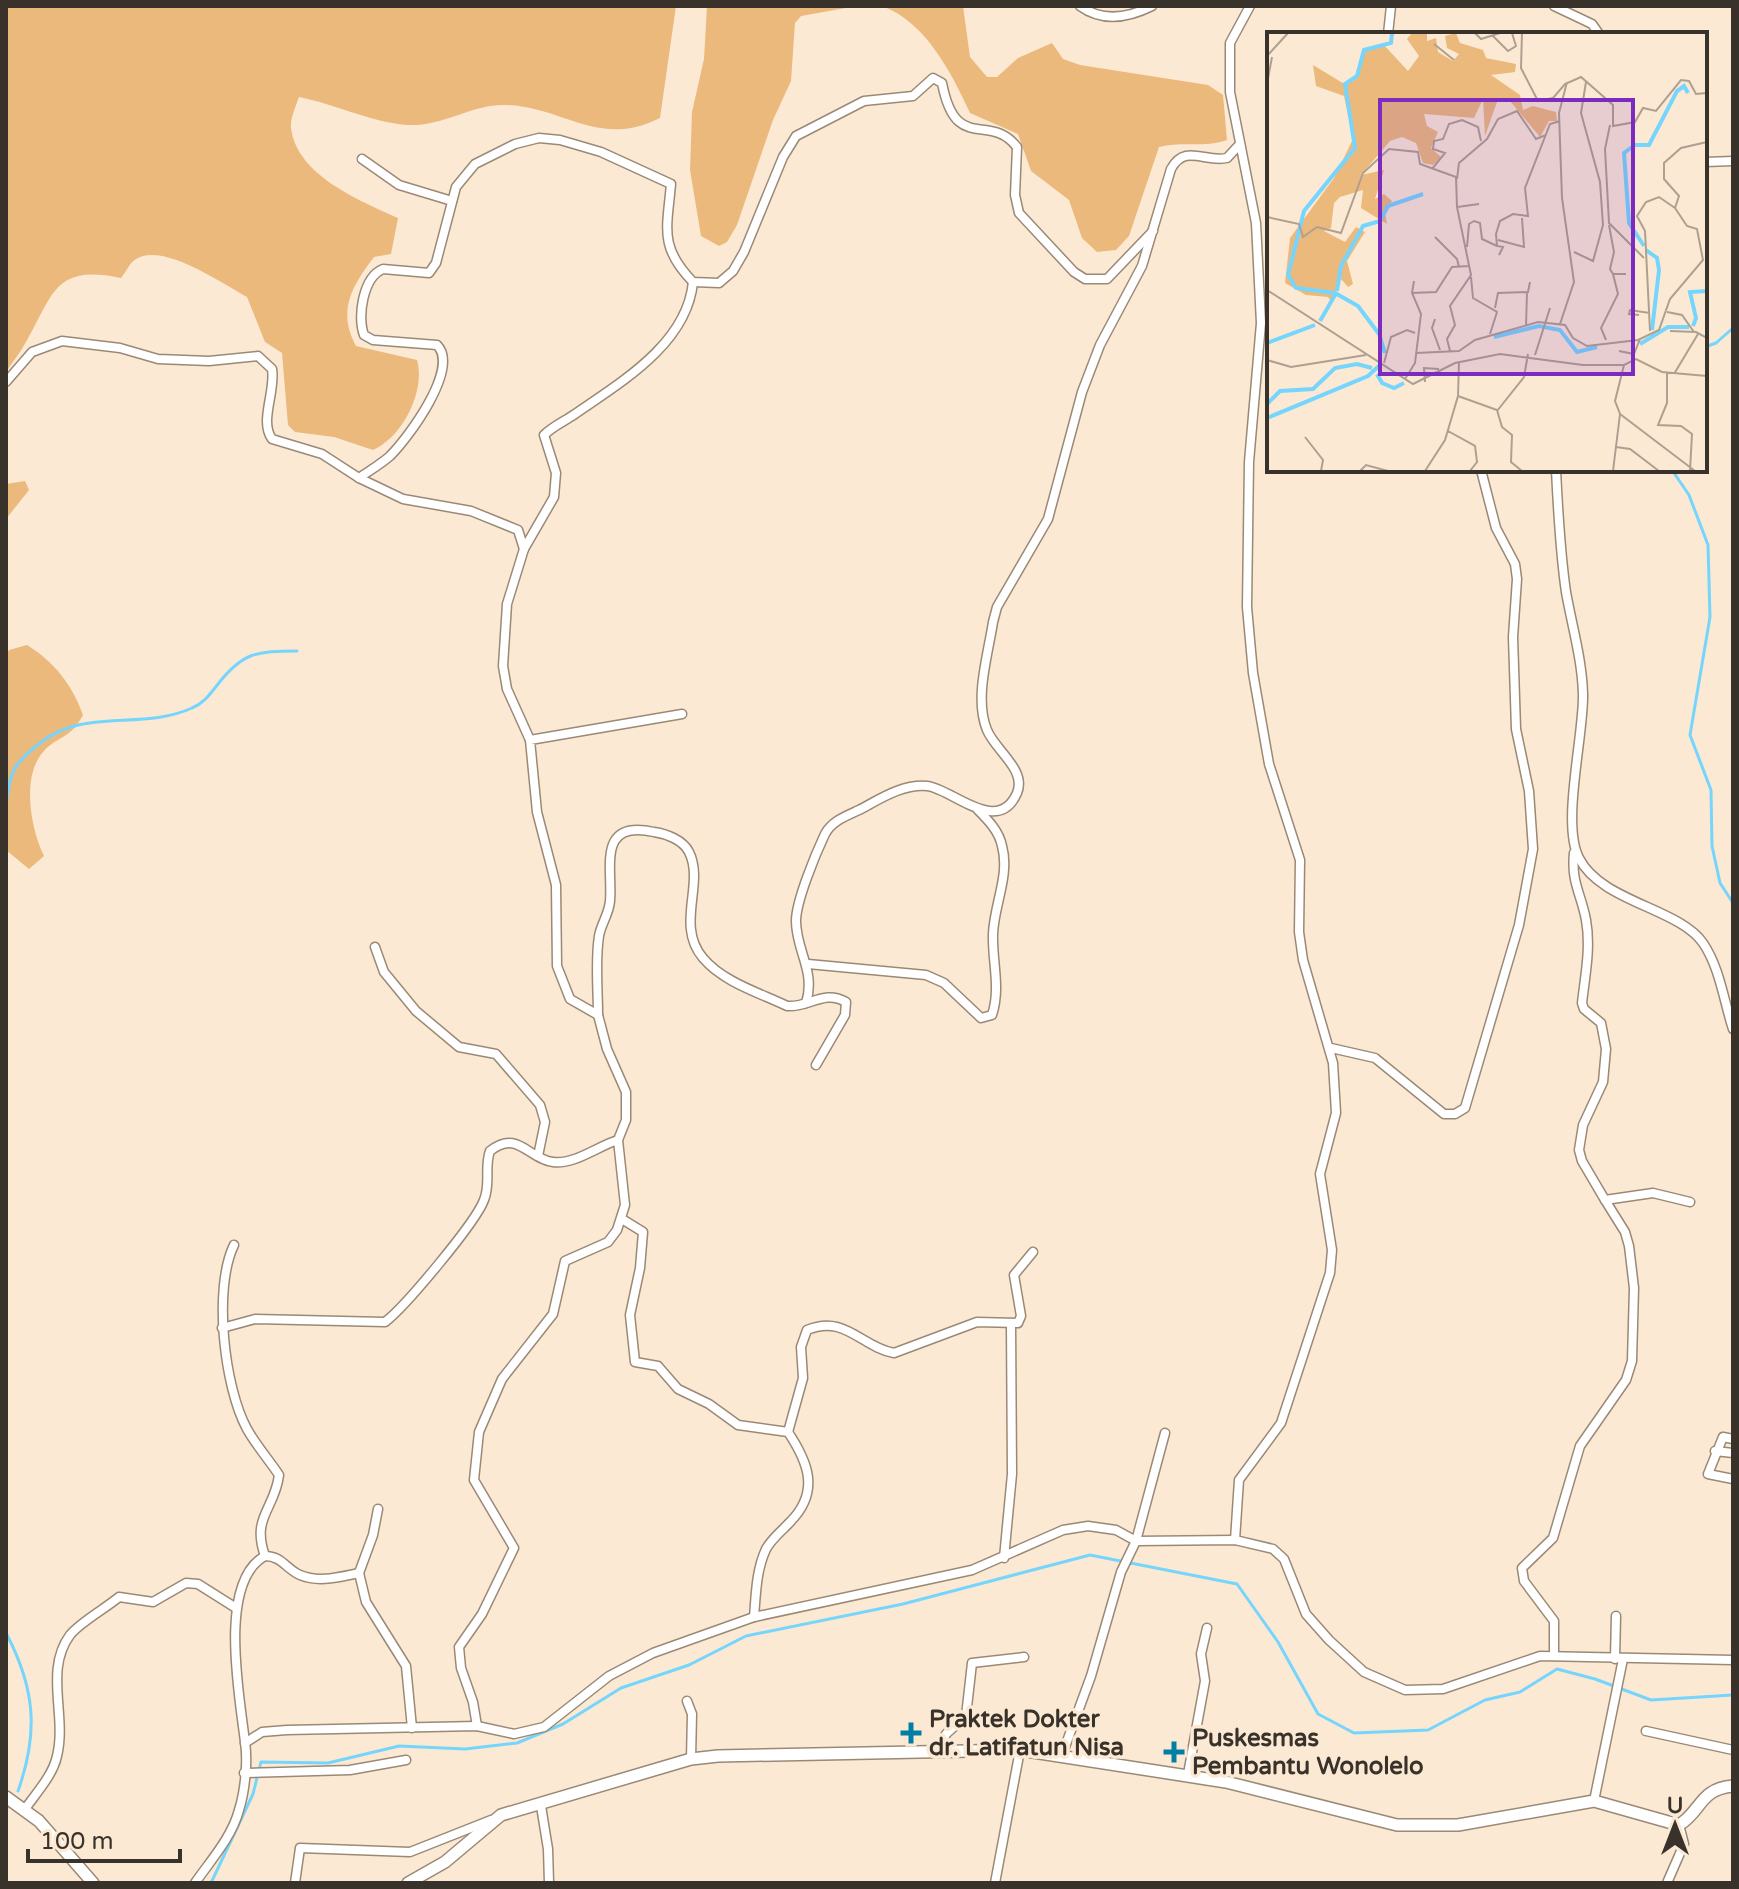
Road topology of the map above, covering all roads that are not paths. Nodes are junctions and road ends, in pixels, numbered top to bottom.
1 (1080, 6) edge
2 (1152, 6) edge
3 (1250, 6) edge
4 (1391, 6) edge
5 (1554, 6) edge
6 (1388, 32) edge
7 (1597, 32) edge
8 (1240, 144) junction
9 (362, 159) dead end
10 (1733, 161) edge
11 (1707, 162) edge
12 (452, 201) junction
13 (1153, 231) junction
14 (693, 282) junction
15 (6, 382) edge
16 (1482, 472) edge
17 (1556, 472) edge
18 (359, 478) junction
19 (524, 549) junction
20 (682, 714) dead end
21 (530, 740) junction
22 (978, 810) junction
23 (1575, 848) junction
24 (375, 947) dead end
25 (808, 964) junction
26 (806, 1003) junction
27 (598, 1015) junction
28 (1733, 1029) edge
29 (1331, 1048) junction
30 (816, 1065) dead end
31 (618, 1140) junction
32 (538, 1156) junction
33 (1605, 1200) junction
34 (1690, 1202) dead end
35 (622, 1219) junction
36 (234, 1245) dead end
37 (1033, 1252) dead end
38 (1011, 1324) junction
39 (222, 1328) junction
40 (788, 1432) junction
41 (1165, 1433) dead end
42 (1733, 1439) edge
43 (1715, 1451) junction
44 (1733, 1453) edge
45 (1733, 1479) edge
46 (378, 1509) dead end
47 (1235, 1540) junction
48 (1136, 1541) junction
49 (265, 1556) junction
50 (1004, 1558) junction
51 (359, 1573) junction
52 (236, 1608) junction
53 (1616, 1616) dead end
54 (754, 1617) junction
55 (1207, 1628) dead end
56 (1554, 1655) junction
57 (1024, 1657) dead end
58 (1619, 1659) junction
59 (1733, 1660) edge
60 (687, 1701) dead end
61 (477, 1726) junction
62 (412, 1728) junction
63 (1646, 1731) dead end
64 (245, 1743) junction
65 (940, 1750) junction
66 (1020, 1750) junction
67 (1733, 1750) edge
68 (1062, 1755) junction
69 (691, 1759) junction
70 (406, 1760) dead end
71 (247, 1773) junction
72 (1188, 1774) junction
73 (1733, 1786) edge
74 (6, 1797) edge
75 (1594, 1801) junction
76 (541, 1806) junction
77 (25, 1809) junction
78 (491, 1820) junction
79 (1679, 1825) junction
80 (93, 1883) edge
81 (195, 1883) edge
82 (295, 1883) edge
83 (408, 1883) edge
84 (549, 1883) edge
85 (995, 1883) edge
86 (1667, 1883) edge

1 - 2 street
3 - 8 street
4 - 6 street
5 - 7 street
8 - 13 street
8 - 29 street
9 - 12 street
10 - 11 street
12 - 14 street
12 - 18 street
13 - 14 street
13 - 22 street
14 - 19 street
15 - 18 street
16 - 29 street
17 - 23 street
18 - 19 street
19 - 21 street
20 - 21 street
21 - 27 street
22 - 25 street
22 - 25 street
23 - 28 street
23 - 33 street
24 - 32 street
25 - 26 street
26 - 27 street
26 - 30 street
27 - 31 street
29 - 47 street
31 - 32 street
31 - 35 street
32 - 39 street
33 - 34 street
33 - 56 street
35 - 40 street
35 - 61 street
36 - 39 street
37 - 38 street
38 - 40 street
38 - 50 street
39 - 49 street
40 - 54 street
41 - 48 street
42 - 43 street
43 - 44 street
43 - 45 street
46 - 51 street
47 - 48 street
47 - 56 street
48 - 50 street
48 - 68 street
49 - 51 street
49 - 52 street
50 - 54 street
51 - 62 street
52 - 64 street
52 - 77 street
53 - 58 street
54 - 61 street
55 - 72 street
56 - 58 street
57 - 65 street
58 - 59 street
58 - 75 street
60 - 69 street
61 - 62 street
62 - 64 street
63 - 67 street
64 - 71 street
65 - 66 main road
65 - 69 main road
66 - 68 main road
66 - 85 street
68 - 72 main road
69 - 76 main road
70 - 71 street
71 - 81 street
72 - 75 main road
73 - 79 main road
74 - 77 main road
75 - 79 main road
76 - 78 main road
76 - 84 street
77 - 80 main road
78 - 82 street
78 - 83 main road
79 - 86 street

